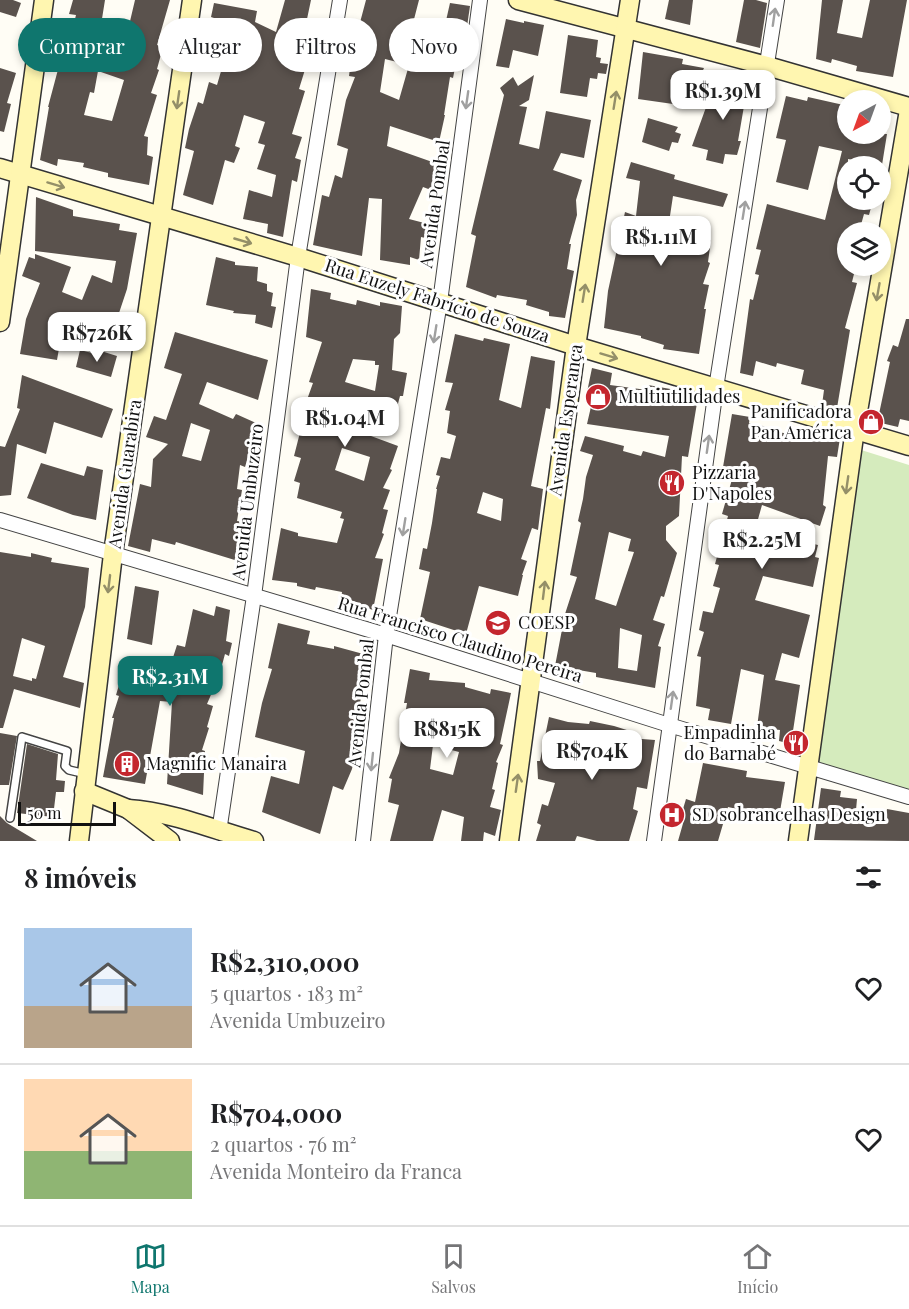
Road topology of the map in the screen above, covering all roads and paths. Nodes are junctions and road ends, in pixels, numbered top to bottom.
1 (44, 0) edge
2 (192, 0) edge
3 (340, 0) edge
4 (480, 0) edge
5 (518, 0) edge
6 (630, 0) edge
7 (777, 0) edge
8 (626, 30) junction
9 (767, 66) junction
10 (909, 109) edge
11 (0, 168) edge
12 (21, 175) junction
13 (162, 217) junction
14 (298, 257) junction
15 (440, 302) junction
16 (0, 322) edge
17 (576, 346) junction
18 (716, 388) junction
19 (855, 429) junction
20 (909, 446) edge
21 (0, 520) edge
22 (113, 554) junction
23 (254, 596) junction
24 (386, 635) junction
25 (532, 681) junction
26 (669, 725) junction
27 (807, 768) junction
28 (85, 783) junction
29 (909, 797) edge
30 (128, 809) junction
31 (10, 818) dead end
32 (219, 831) junction
33 (79, 841) edge
34 (170, 841) edge
35 (254, 841) edge
36 (363, 841) edge
37 (509, 841) edge
38 (654, 841) edge
39 (798, 841) edge

1 - 12 main road
2 -> 13 main road, Avenida Guarabira
3 - 14 street, Avenida Umbuzeiro
4 -> 15 street, Avenida Pombal
5 - 8 main road
6 - 8 main road, Avenida Esperança
9 -> 7 street
8 - 9 main road
17 -> 8 main road, Avenida Esperança
9 - 10 main road
18 -> 9 street
10 -> 19 main road
11 - 12 main road, Rua Euzely Fabrício de Souza
12 -> 13 main road, Rua Euzely Fabrício de Souza
12 - 16 main road
13 -> 14 main road, Rua Euzely Fabrício de Souza
13 - 22 main road, Avenida Guarabira
14 - 15 main road, Rua Euzely Fabrício de Souza
14 - 23 street, Avenida Umbuzeiro
15 - 17 main road, Rua Euzely Fabrício de Souza
15 -> 24 street, Avenida Pombal
17 -> 18 main road, Rua Euzely Fabrício de Souza
25 -> 17 main road, Avenida Esperança
18 - 19 main road, Rua Euzely Fabrício de Souza
26 -> 18 street
19 - 20 main road, Rua Euzely Fabrício de Souza
19 -> 27 main road
21 - 22 street, Rua Francisco Claudino Pereira
22 - 23 street, Rua Francisco Claudino Pereira
22 -> 28 main road, Avenida Guarabira
23 - 24 street, Rua Francisco Claudino Pereira
23 - 32 street, Avenida Umbuzeiro
24 - 25 street, Rua Francisco Claudino Pereira
24 -> 36 street, Avenida Pombal
25 - 26 street, Rua Francisco Claudino Pereira
37 -> 25 main road, Avenida Esperança
26 - 27 street, Rua Francisco Claudino Pereira
26 - 38 street
27 - 29 street, Rua Francisco Claudino Pereira
27 - 39 main road
28 - 30 main road
28 - 31 lane
28 - 33 main road, Avenida Guarabira
30 - 32 main road
30 - 34 main road
32 - 35 main road

